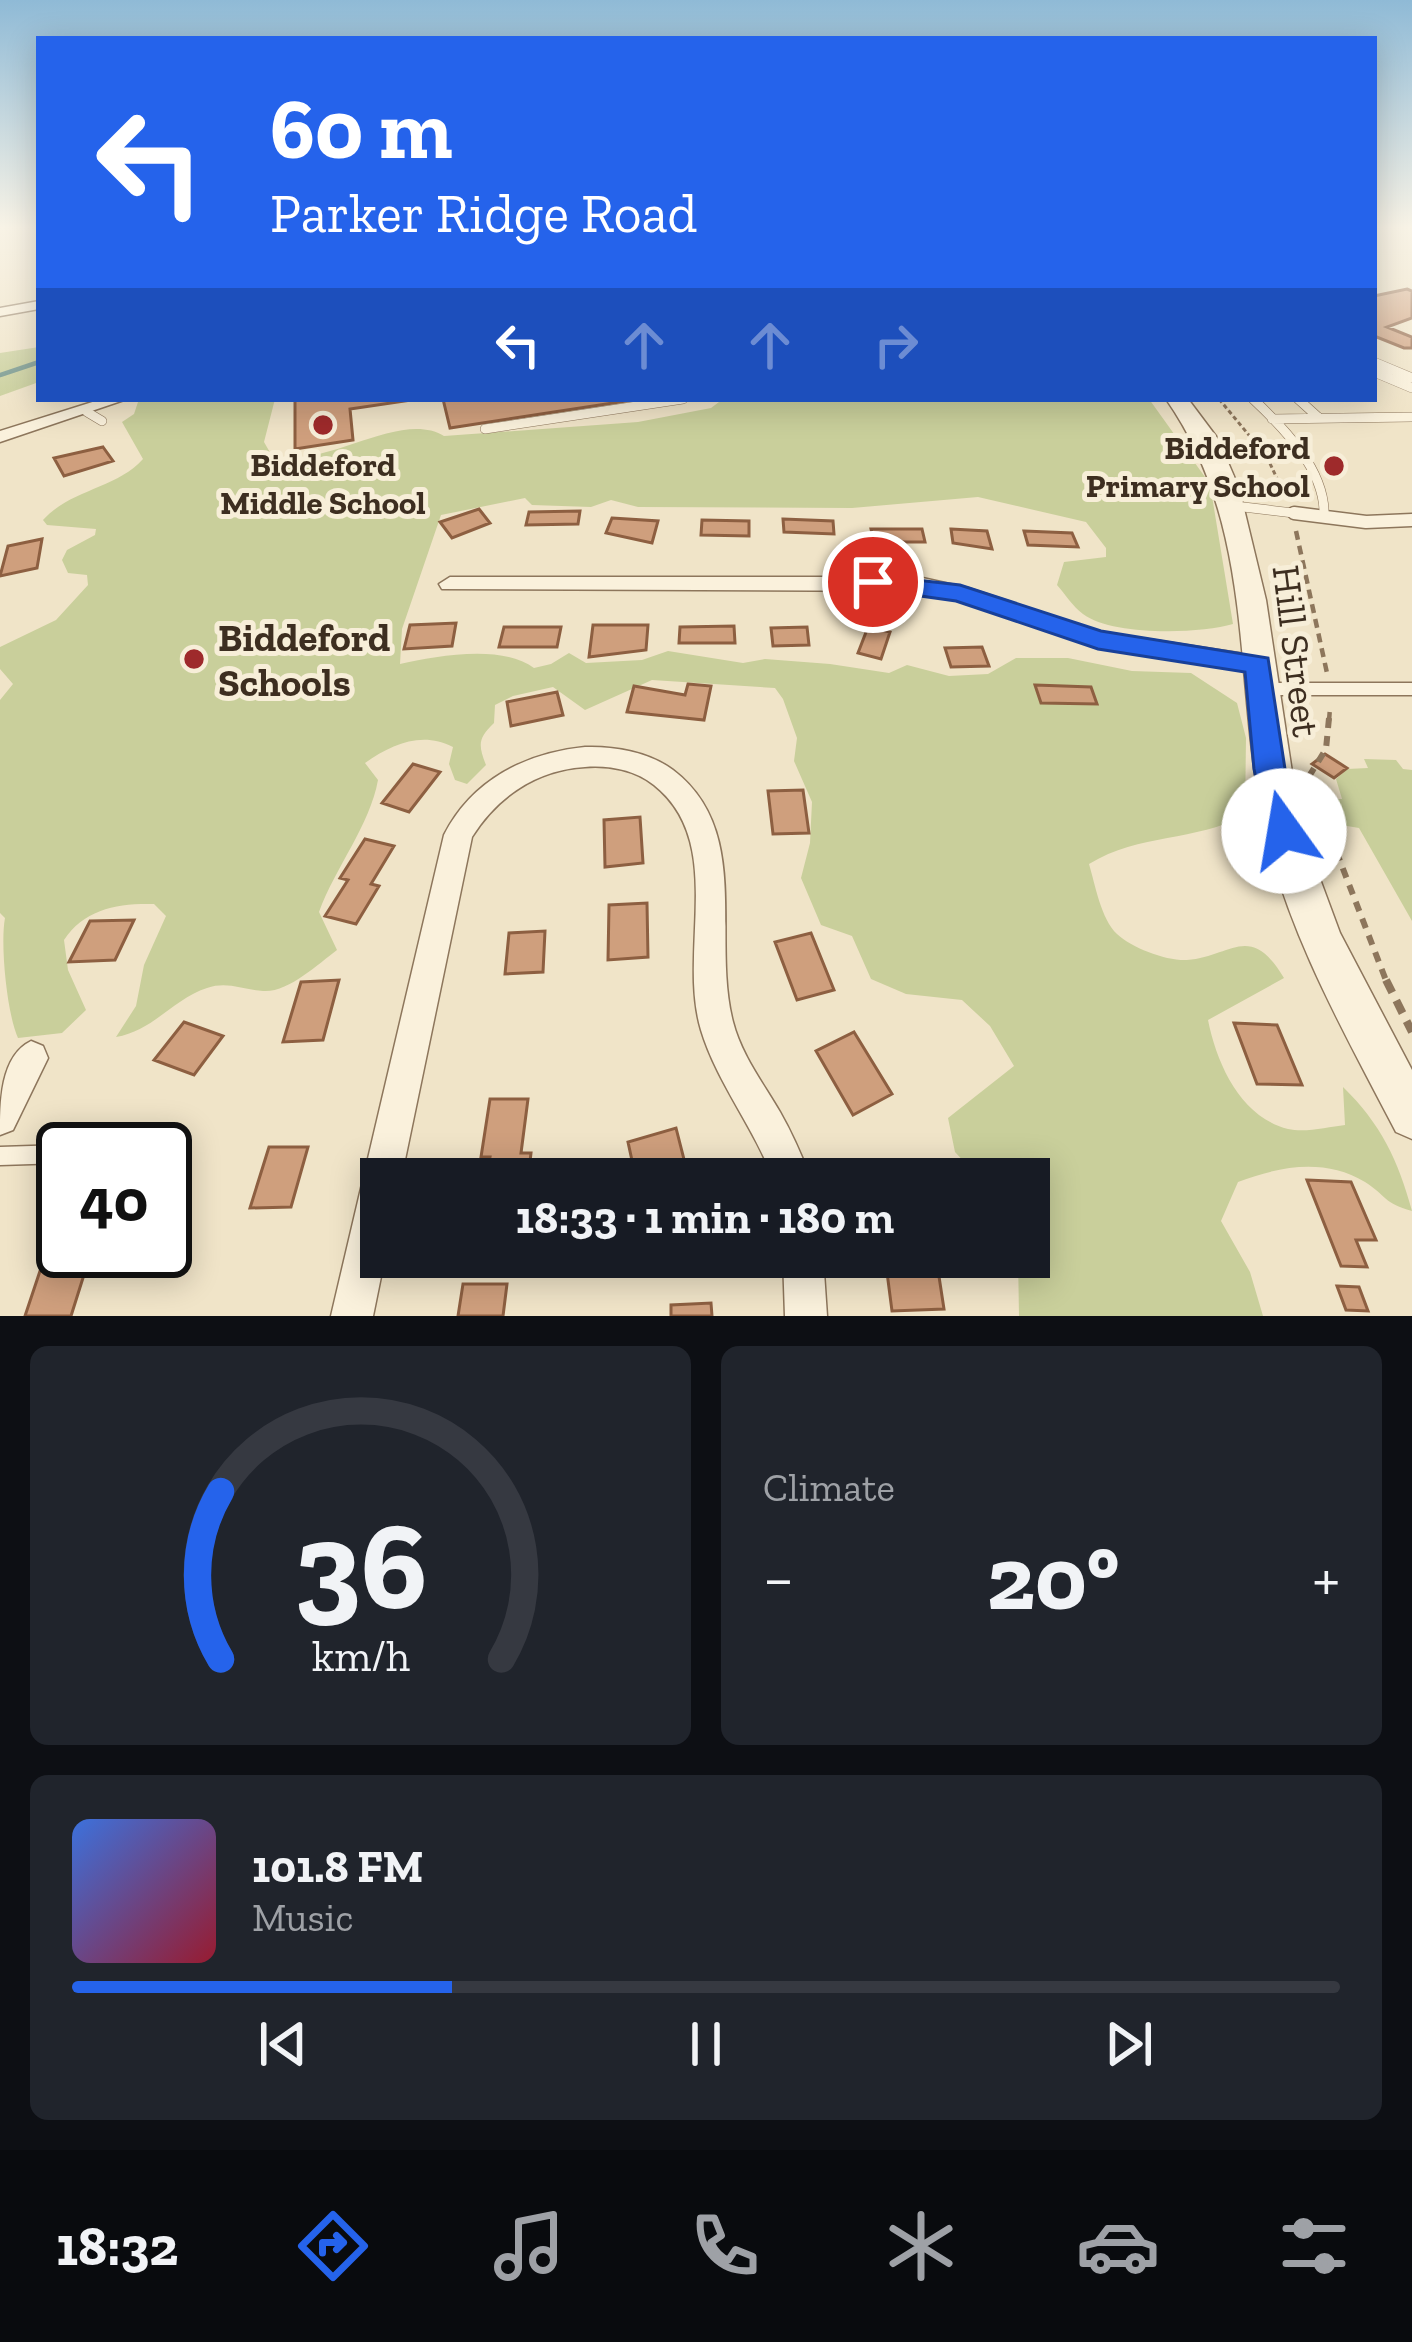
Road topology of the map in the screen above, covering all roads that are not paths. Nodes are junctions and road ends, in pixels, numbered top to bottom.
1 (36, 306) edge
2 (0, 312) edge
3 (1377, 363) edge
4 (1377, 373) edge
5 (1412, 378) edge
6 (1412, 388) edge
7 (115, 402) edge
8 (663, 402) edge
9 (1179, 402) edge
10 (1256, 402) edge
11 (1301, 402) edge
12 (1412, 417) edge
13 (1319, 418) junction
14 (1273, 419) junction
15 (485, 429) dead end
16 (0, 437) edge
17 (1235, 506) junction
18 (1324, 517) junction
19 (1412, 520) edge
20 (450, 584) dead end
21 (1259, 677) junction
22 (1412, 689) edge
23 (31, 1058) dead end
24 (1412, 1116) edge
25 (0, 1117) edge
26 (36, 1155) edge
27 (0, 1156) edge
28 (386, 1158) edge
29 (783, 1158) edge
30 (360, 1278) edge
31 (804, 1278) edge
32 (352, 1316) edge
33 (806, 1316) edge

1 - 2 street
3 - 5 lane
4 - 6 lane
7 - 16 street
8 - 15 lane
9 - 17 street, Hill Street
10 - 14 lane
11 - 13 lane
12 - 13 lane
13 - 14 lane
14 - 18 lane
17 - 18 lane
17 - 21 street, Hill Street
18 - 19 lane
20 - 21 street
21 - 22 lane
21 - 24 street, Hill Street
23 - 25 street
26 - 27 lane
28 - 29 street
30 - 32 street
31 - 33 street

